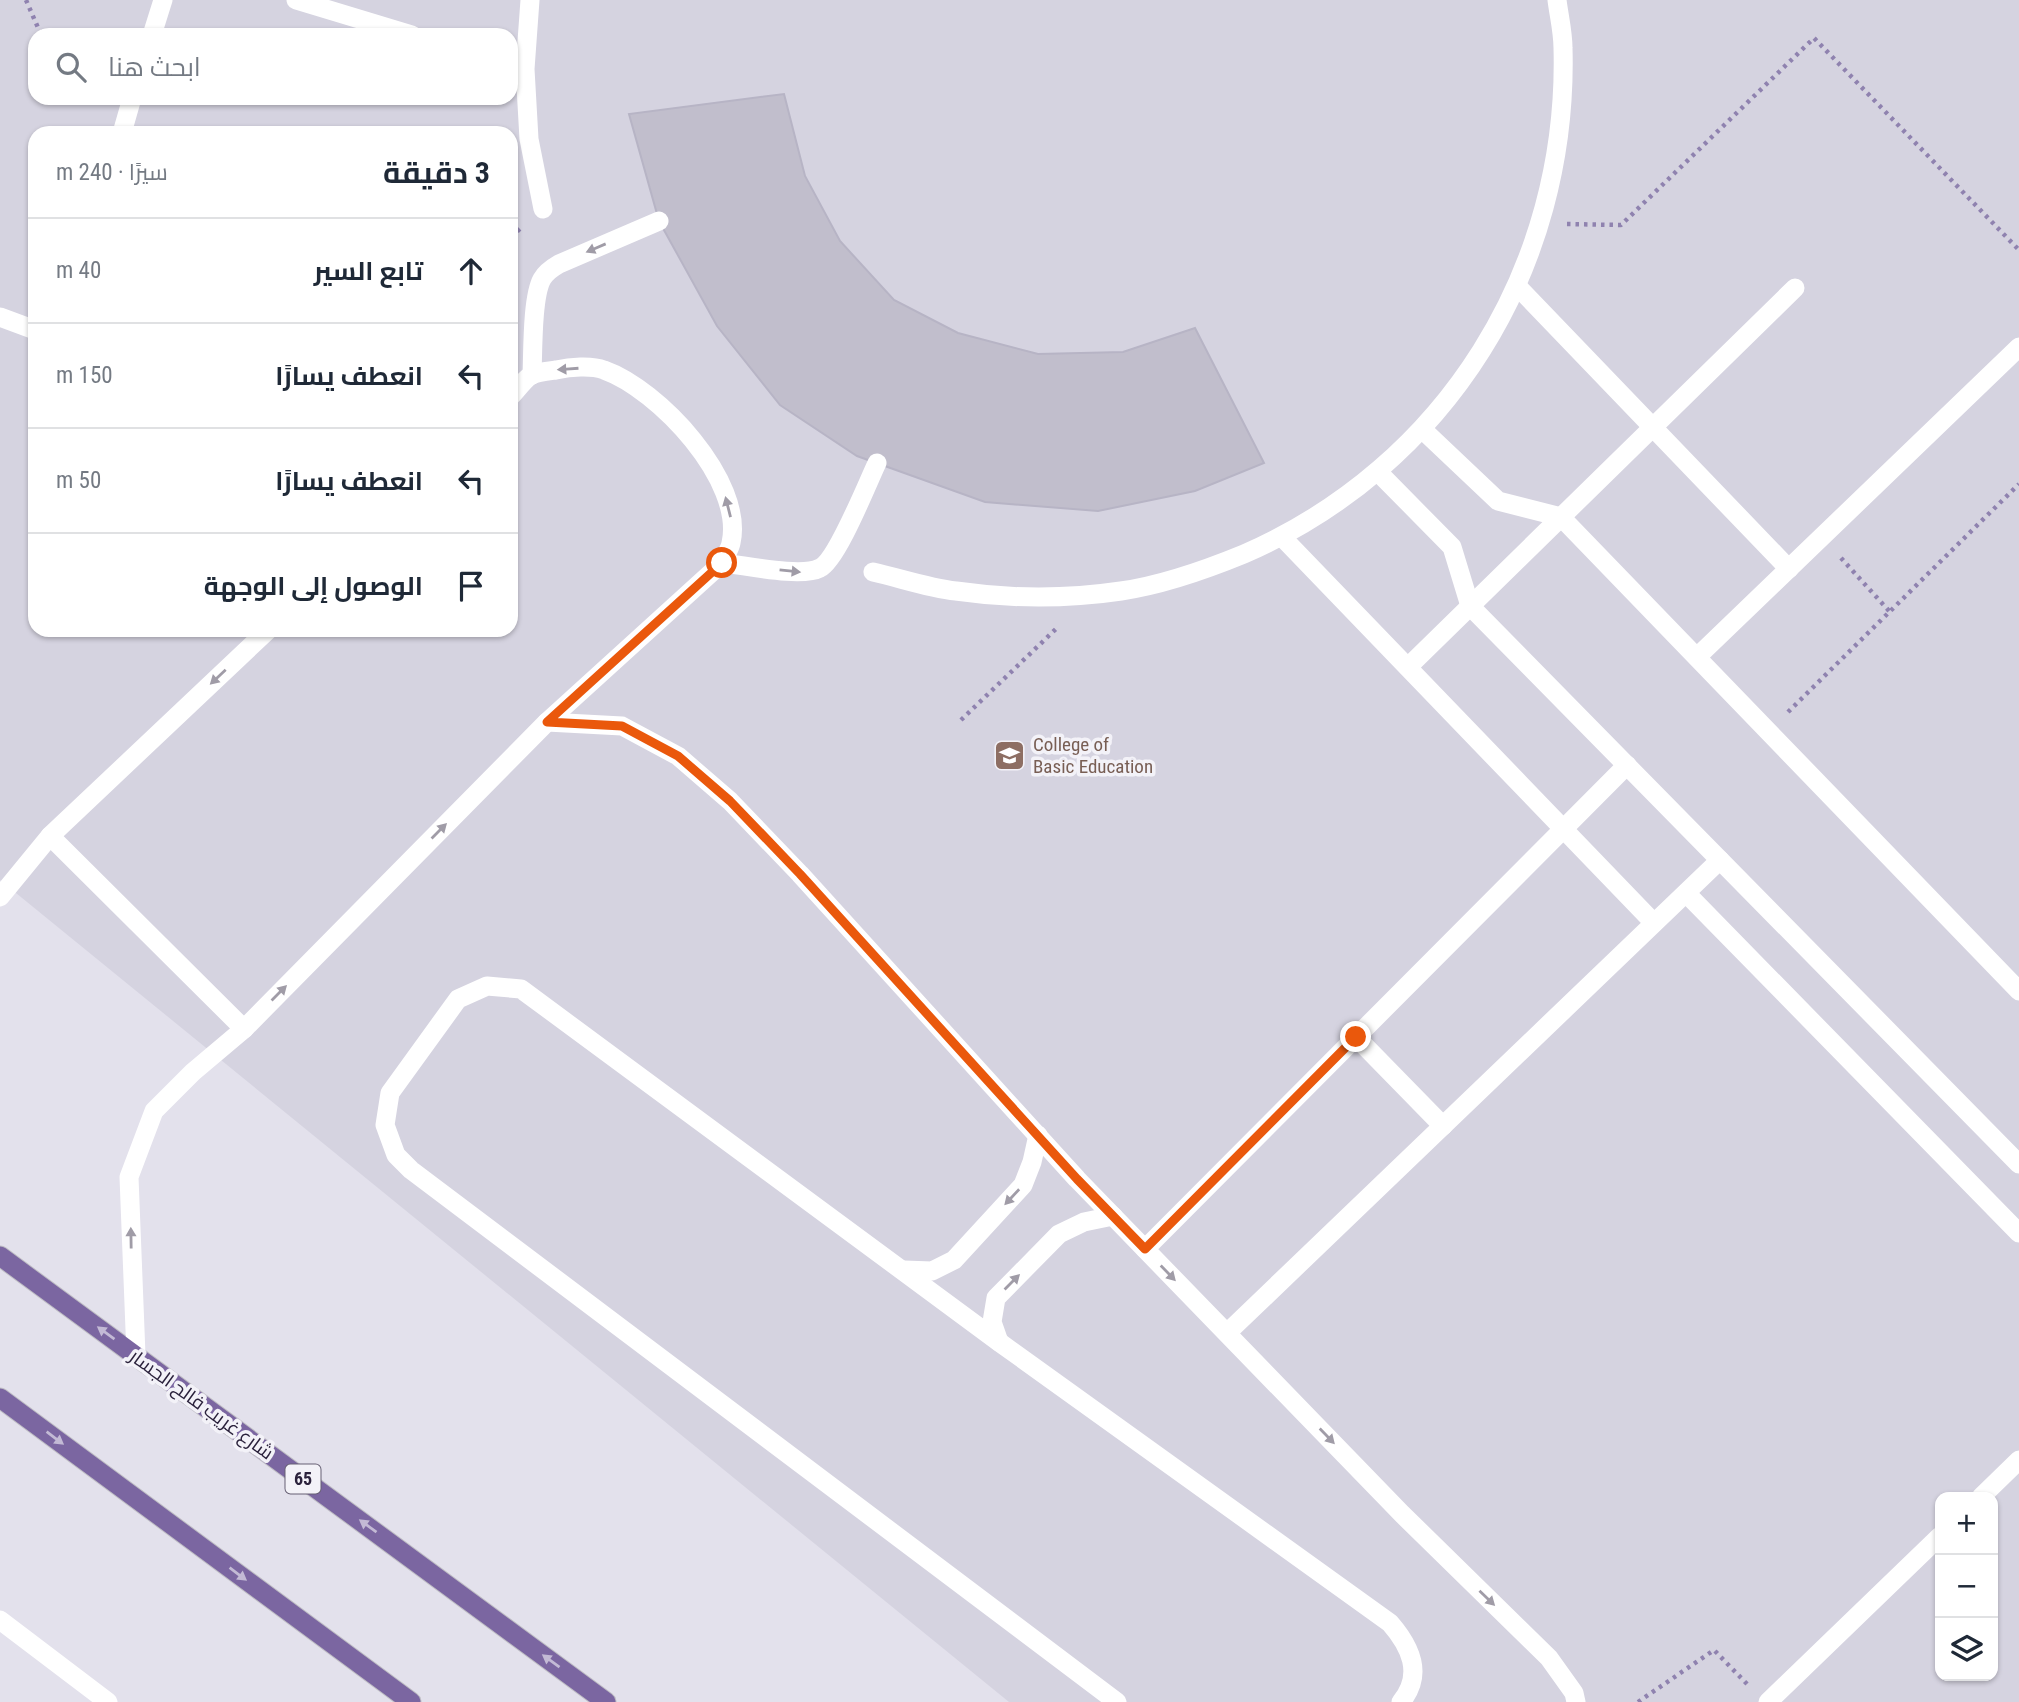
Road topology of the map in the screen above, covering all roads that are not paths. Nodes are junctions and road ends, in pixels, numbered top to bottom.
1 (163, 0) edge
2 (296, 0) edge
3 (530, 0) edge
4 (1557, 0) edge
5 (154, 28) edge
6 (389, 28) edge
7 (518, 67) edge
8 (130, 105) edge
9 (124, 126) edge
10 (542, 209) dead end
11 (659, 221) dead end
12 (1518, 287) junction
13 (1795, 288) dead end
14 (0, 317) edge
15 (28, 327) edge
16 (2019, 347) edge
17 (531, 375) junction
18 (518, 389) edge
19 (1653, 427) junction
20 (1423, 430) junction
21 (877, 463) dead end
22 (1378, 472) junction
23 (1561, 517) junction
24 (1282, 537) junction
25 (722, 563) junction
26 (1789, 569) junction
27 (873, 572) dead end
28 (1470, 606) junction
29 (261, 637) edge
30 (1697, 657) junction
31 (1408, 667) junction
32 (547, 722) junction
33 (1627, 765) junction
34 (1564, 829) junction
35 (50, 836) junction
36 (1720, 860) junction
37 (1686, 893) junction
38 (0, 897) edge
39 (1654, 923) junction
40 (2019, 991) edge
41 (244, 1029) junction
42 (1356, 1037) junction
43 (1443, 1126) junction
44 (1038, 1135) junction
45 (2019, 1164) edge
46 (1113, 1216) junction
47 (2019, 1233) edge
48 (1145, 1249) junction
49 (0, 1256) edge
50 (904, 1270) junction
51 (1227, 1334) junction
52 (999, 1342) junction
53 (136, 1355) junction
54 (0, 1398) edge
55 (2019, 1461) edge
56 (1986, 1492) edge
57 (1935, 1541) edge
58 (0, 1620) edge
59 (1762, 1698) edge
60 (108, 1702) edge
61 (411, 1702) edge
62 (606, 1702) edge
63 (1118, 1702) edge
64 (1401, 1702) edge
65 (1576, 1702) edge

1 - 5 street
2 - 6 street
3 - 7 street
4 - 12 street
7 - 10 street
8 - 9 street
11 -> 17 street
12 - 19 street
12 - 20 street
13 - 19 street
14 - 15 street
16 - 26 street
17 - 18 street
25 -> 17 street
19 - 23 street
19 - 26 street
20 - 22 street
20 - 23 street
25 -> 21 street
22 - 24 street
22 - 28 street
23 - 28 street
23 - 30 street
24 - 27 street
24 - 31 street
25 - 32 street
26 - 30 street
28 - 31 street
28 - 33 street
29 -> 35 street
30 - 40 street
31 - 34 street
41 -> 32 street
32 - 44 street
33 - 34 street
33 - 36 street
34 - 39 street
34 - 42 street
35 - 38 street
35 - 41 street
36 - 37 street
36 - 45 street
37 - 39 street
37 - 47 street
39 - 43 street
53 -> 41 street
42 - 43 street
42 - 48 street
43 - 51 street
44 - 46 street
44 -> 50 street
46 - 48 street
52 -> 46 street
48 -> 51 street
53 -> 49 main road, شارع غريب فالح الجسار / 65
50 - 52 street
50 - 63 street
51 -> 65 street
52 - 64 street
62 -> 53 main road, شارع غريب فالح الجسار / 65
54 -> 61 main road
55 - 56 street
57 - 59 street
58 - 60 street

